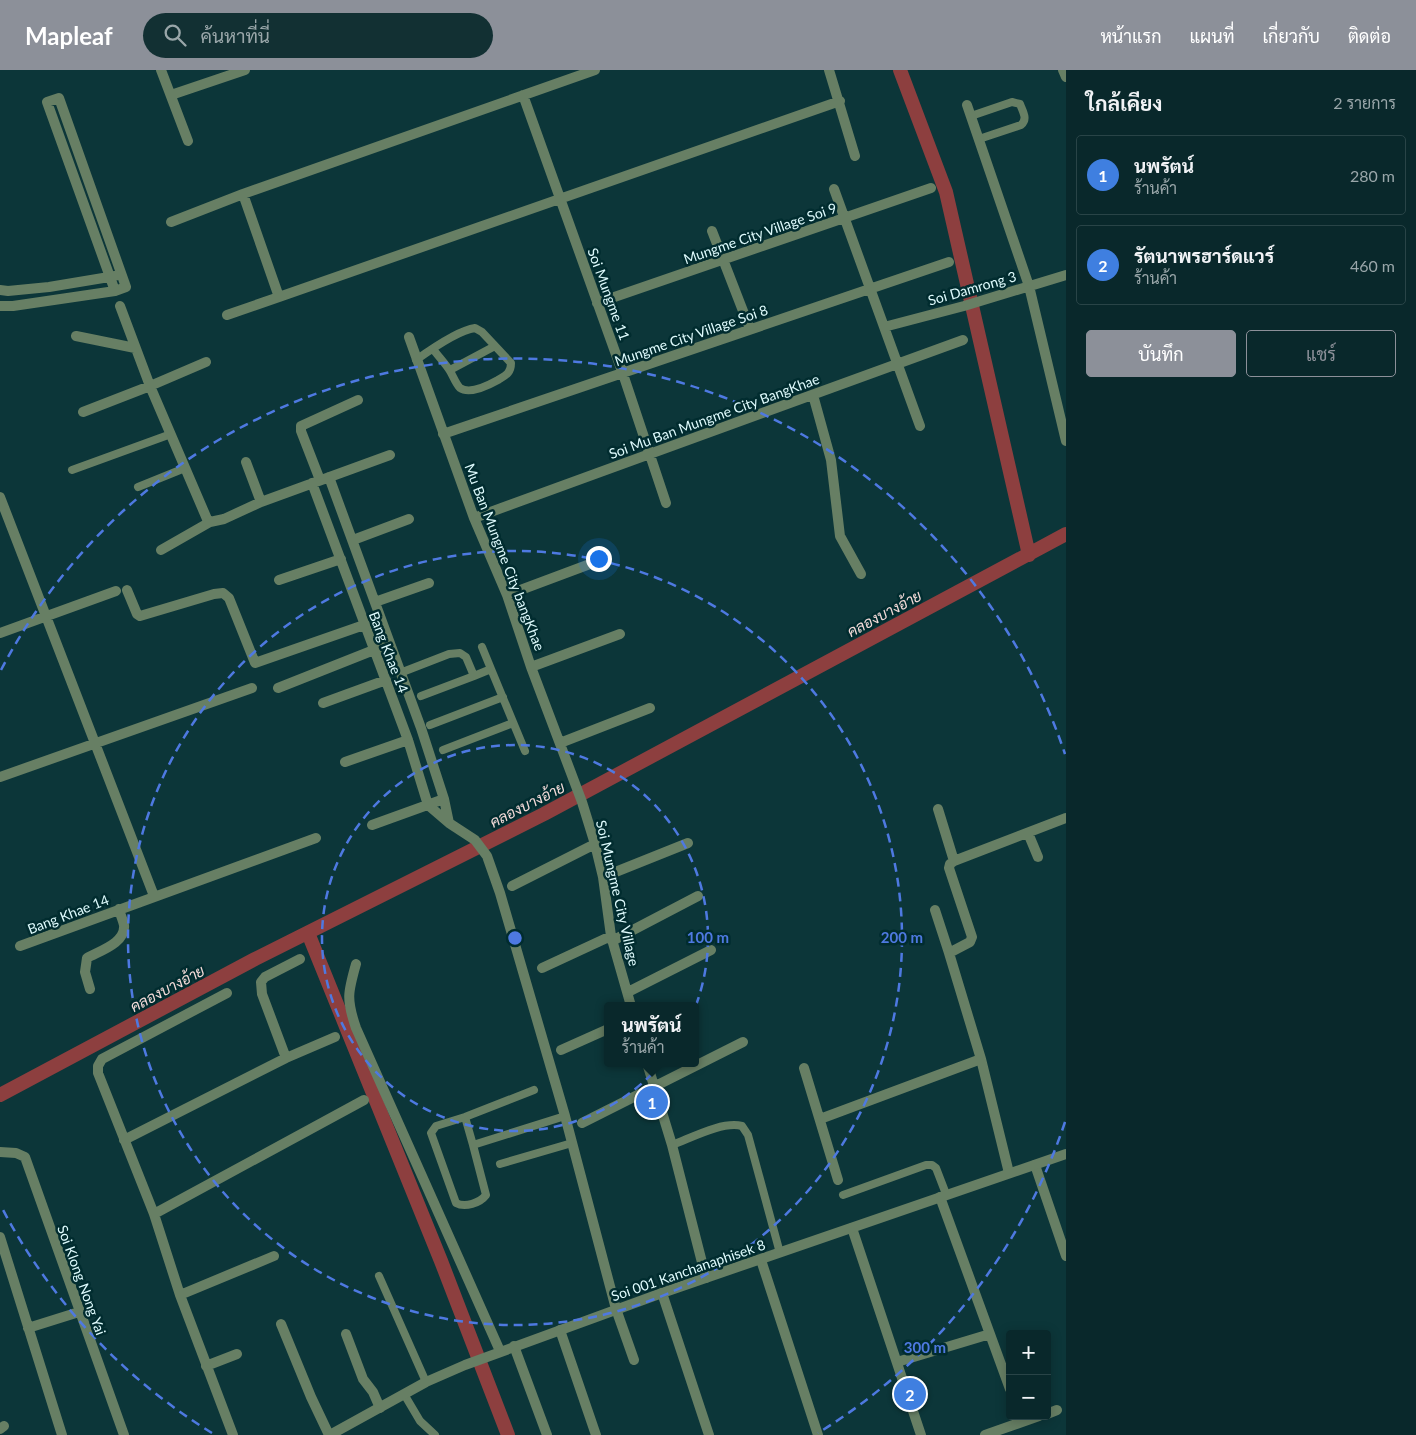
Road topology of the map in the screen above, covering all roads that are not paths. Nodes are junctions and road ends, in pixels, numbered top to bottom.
1 (161, 70) edge
2 (245, 70) edge
3 (595, 70) edge
4 (829, 70) edge
5 (1063, 70) edge
6 (1066, 77) edge
7 (171, 95) junction
8 (524, 95) junction
9 (840, 101) junction
10 (967, 105) dead end
11 (971, 116) junction
12 (979, 139) junction
13 (188, 141) dead end
14 (855, 156) dead end
15 (82, 163) junction
16 (70, 168) junction
17 (931, 188) dead end
18 (834, 189) dead end
19 (243, 194) junction
20 (559, 198) junction
21 (846, 218) junction
22 (172, 222) dead end
23 (712, 231) dead end
24 (723, 260) junction
25 (948, 262) dead end
26 (122, 274) junction
27 (1066, 275) edge
28 (110, 278) junction
29 (1029, 286) junction
30 (869, 288) junction
31 (0, 290) edge
32 (115, 291) junction
33 (279, 297) junction
34 (597, 303) junction
35 (0, 306) edge
36 (120, 306) dead end
37 (227, 315) dead end
38 (884, 327) junction
39 (750, 329) junction
40 (76, 336) dead end
41 (409, 337) dead end
42 (963, 340) dead end
43 (495, 346) junction
44 (135, 348) junction
45 (433, 349) junction
46 (416, 360) junction
47 (206, 362) dead end
48 (898, 364) junction
49 (450, 370) junction
50 (623, 374) junction
51 (150, 386) junction
52 (813, 395) junction
53 (358, 400) dead end
54 (82, 412) dead end
55 (920, 426) dead end
56 (171, 434) junction
57 (443, 434) junction
58 (1066, 441) edge
59 (650, 454) junction
60 (390, 455) dead end
61 (246, 462) dead end
62 (185, 468) junction
63 (72, 470) dead end
64 (320, 480) junction
65 (138, 487) dead end
66 (0, 497) edge
67 (261, 502) junction
68 (666, 503) dead end
69 (474, 518) junction
70 (409, 519) dead end
71 (210, 522) junction
72 (352, 540) junction
73 (162, 550) dead end
74 (341, 560) junction
75 (598, 561) dead end
76 (861, 574) dead end
77 (279, 580) dead end
78 (429, 583) dead end
79 (127, 590) dead end
80 (116, 591) dead end
81 (507, 595) junction
82 (375, 602) junction
83 (46, 617) junction
84 (364, 625) junction
85 (0, 633) edge
86 (620, 634) dead end
87 (389, 644) junction
88 (482, 647) dead end
89 (373, 650) junction
90 (532, 667) junction
91 (491, 669) junction
92 (400, 673) junction
93 (474, 676) junction
94 (386, 680) junction
95 (252, 688) dead end
96 (278, 688) dead end
97 (420, 696) dead end
98 (502, 697) junction
99 (323, 703) dead end
100 (650, 708) dead end
101 (513, 723) junction
102 (425, 726) junction
103 (407, 737) junction
104 (95, 743) junction
105 (560, 743) junction
106 (443, 750) dead end
107 (524, 751) dead end
108 (345, 762) dead end
109 (0, 777) edge
110 (576, 787) joint
111 (444, 798) junction
112 (428, 805) junction
113 (938, 809) dead end
114 (1066, 818) edge
115 (449, 823) junction
116 (372, 825) dead end
117 (1028, 833) junction
118 (316, 838) dead end
119 (595, 844) junction
120 (688, 844) dead end
121 (1038, 857) dead end
122 (954, 861) junction
123 (603, 877) junction
124 (512, 886) dead end
125 (154, 896) junction
126 (698, 896) dead end
127 (119, 909) junction
128 (935, 910) dead end
129 (612, 939) junction
130 (20, 946) dead end
131 (711, 950) dead end
132 (948, 953) junction
133 (300, 959) dead end
134 (356, 964) dead end
135 (542, 968) dead end
136 (90, 989) dead end
137 (628, 992) junction
138 (227, 993) dead end
139 (630, 1002) edge
140 (604, 1031) edge
141 (335, 1036) dead end
142 (743, 1042) dead end
143 (561, 1050) dead end
144 (286, 1058) junction
145 (980, 1059) junction
146 (699, 1065) edge
147 (648, 1067) edge
148 (695, 1067) edge
149 (804, 1068) dead end
150 (655, 1088) junction
151 (534, 1090) dead end
152 (364, 1100) dead end
153 (565, 1116) junction
154 (465, 1117) junction
155 (820, 1119) junction
156 (582, 1124) dead end
157 (124, 1140) junction
158 (572, 1143) junction
159 (474, 1145) junction
160 (672, 1145) junction
161 (0, 1152) edge
162 (1066, 1154) edge
163 (500, 1164) dead end
164 (1035, 1164) junction
165 (1009, 1173) junction
166 (838, 1180) dead end
167 (844, 1195) dead end
168 (943, 1196) junction
169 (154, 1214) junction
170 (852, 1228) junction
171 (0, 1237) edge
172 (780, 1253) junction
173 (274, 1256) dead end
174 (1066, 1256) edge
175 (761, 1260) junction
176 (379, 1276) dead end
177 (706, 1278) junction
178 (662, 1293) junction
179 (180, 1295) junction
180 (616, 1309) junction
181 (79, 1312) junction
182 (281, 1324) dead end
183 (28, 1328) junction
184 (560, 1330) junction
185 (346, 1334) dead end
186 (990, 1334) junction
187 (514, 1346) junction
188 (500, 1351) junction
189 (237, 1354) dead end
190 (634, 1360) dead end
191 (897, 1362) junction
192 (206, 1366) junction
193 (1006, 1378) edge
194 (426, 1382) junction
195 (404, 1394) junction
196 (380, 1408) junction
197 (1019, 1420) edge
198 (62, 1435) edge
199 (124, 1435) edge
200 (233, 1435) edge
201 (330, 1435) edge
202 (435, 1435) edge
203 (547, 1435) edge
204 (596, 1435) edge
205 (709, 1435) edge
206 (818, 1435) edge
207 (921, 1435) edge
208 (985, 1435) edge

1 - 7 street
2 - 7 street
3 - 8 street
4 - 9 street
5 - 6 street
7 - 13 street
8 - 19 street
8 - 20 street, Soi Mungme 11
9 - 14 street
9 - 20 street
10 - 11 street
11 - 12 street
11 - 12 lane
12 - 29 street
15 - 16 street
15 - 16 street
15 - 26 street
16 - 28 street
17 - 21 street, Mungme City Village Soi 9
18 - 21 street
19 - 22 street
19 - 33 street
20 - 33 street
20 - 34 street, Soi Mungme 11
21 - 24 street, Mungme City Village Soi 9
21 - 30 street
23 - 24 street
24 - 34 street, Mungme City Village Soi 9
24 - 39 street
25 - 30 street, Mungme City Village Soi 8
26 - 28 street
26 - 32 street
27 - 29 street, Soi Damrong 3
28 - 31 street
28 - 32 street
29 - 38 street, Soi Damrong 3
29 - 58 street
30 - 38 street
30 - 39 street, Mungme City Village Soi 8
32 - 35 street
33 - 37 street
34 - 50 street, Soi Mungme 11
36 - 44 street
38 - 48 street
39 - 50 street, Mungme City Village Soi 8
40 - 44 street
41 - 46 street, Mu Ban Mungme City bangKhae
42 - 48 street, Soi Mu Ban Mungme City BangKhae
43 - 45 lane
43 - 49 lane
43 - 49 lane
44 - 51 street
45 - 46 lane
45 - 49 lane
46 - 57 street, Mu Ban Mungme City bangKhae
47 - 51 street
48 - 52 street, Soi Mu Ban Mungme City BangKhae
48 - 55 street
50 - 57 street, Mungme City Village Soi 8
50 - 59 street, Soi Mungme 11
51 - 54 street
51 - 56 street
52 - 59 street, Soi Mu Ban Mungme City BangKhae
52 - 76 street
53 - 64 street
56 - 62 street
56 - 63 lane
57 - 69 street, Mu Ban Mungme City bangKhae
59 - 68 street, Soi Mungme 11
59 - 69 street, Soi Mu Ban Mungme City BangKhae
60 - 64 street
61 - 67 street
62 - 65 lane
62 - 71 street
64 - 67 street
64 - 72 street, Bang Khae 14
64 - 74 street, Bang Khae 14
66 - 83 street
67 - 71 street
69 - 81 street, Mu Ban Mungme City bangKhae
70 - 72 street
71 - 73 street
72 - 82 street, Bang Khae 14
74 - 77 street
74 - 84 street, Bang Khae 14
75 - 81 street
78 - 82 street
79 - 84 street
80 - 83 street
81 - 90 street, Mu Ban Mungme City bangKhae
82 - 87 street, Bang Khae 14
83 - 85 street
83 - 104 street
84 - 89 street, Bang Khae 14
86 - 90 street
87 - 89 street
87 - 92 street, Bang Khae 14
88 - 91 lane
89 - 94 street, Bang Khae 14
89 - 96 street
90 - 105 street, Mu Ban Mungme City bangKhae
91 - 93 lane
91 - 98 lane
92 - 93 lane
92 - 102 street, Bang Khae 14
93 - 97 lane
94 - 99 street
94 - 103 street, Bang Khae 14
95 - 104 street
98 - 101 lane
98 - 102 lane
100 - 105 street
101 - 106 lane
101 - 107 lane
102 - 103 street
102 - 111 street, Bang Khae 14
103 - 108 street
103 - 112 street, Bang Khae 14
104 - 109 street
104 - 125 street
105 - 110 street, Mu Ban Mungme City bangKhae
110 - 119 street, Soi Mungme City Village
111 - 112 street
111 - 115 street, Bang Khae 14
112 - 115 street
112 - 116 street
113 - 122 street
114 - 117 street
115 - 153 street
117 - 121 street
117 - 122 street
118 - 125 street, Bang Khae 14
119 - 123 street, Soi Mungme City Village
119 - 124 street
120 - 123 street
122 - 132 street
123 - 129 street, Soi Mungme City Village
125 - 127 street, Bang Khae 14
126 - 129 street
127 - 130 street, Bang Khae 14
127 - 136 street
128 - 132 street
129 - 135 street
129 - 137 street, Soi Mungme City Village
131 - 137 street
132 - 145 street
133 - 144 street
134 - 188 street
137 - 139 street, Soi Mungme City Village
138 - 157 street
140 - 143 street
141 - 144 street
142 - 146 street
144 - 157 street
145 - 155 street
145 - 165 street
147 - 150 street
148 - 150 street
149 - 155 street
150 - 156 street
150 - 160 street
151 - 154 lane
152 - 169 street
153 - 158 street
153 - 159 lane
154 - 159 lane
154 - 159 lane
155 - 166 street
157 - 169 street
158 - 163 lane
158 - 180 street
160 - 172 lane
160 - 177 street
161 - 181 street, Soi Klong Nong Yai
162 - 164 street, Soi 001 Kanchanaphisek 8
164 - 165 street, Soi 001 Kanchanaphisek 8
164 - 174 street
165 - 168 street, Soi 001 Kanchanaphisek 8
167 - 168 lane
168 - 170 street, Soi 001 Kanchanaphisek 8
168 - 186 street
169 - 179 street
170 - 172 street, Soi 001 Kanchanaphisek 8
170 - 191 street
171 - 183 street
172 - 175 street, Soi 001 Kanchanaphisek 8
173 - 179 street
175 - 177 street, Soi 001 Kanchanaphisek 8
175 - 206 street
176 - 194 lane
177 - 178 street, Soi 001 Kanchanaphisek 8
178 - 180 street, Soi 001 Kanchanaphisek 8
178 - 205 street
179 - 192 street
180 - 184 street, Soi 001 Kanchanaphisek 8
180 - 190 street
181 - 183 street
181 - 199 street, Soi Klong Nong Yai
182 - 201 street
183 - 198 street
184 - 187 street, Soi 001 Kanchanaphisek 8
184 - 204 street
185 - 196 street
186 - 191 street
186 - 193 street
187 - 188 street, Soi 001 Kanchanaphisek 8
187 - 203 street
188 - 194 street, Soi 001 Kanchanaphisek 8
189 - 192 street
191 - 207 street
192 - 200 street
194 - 195 street, Soi 001 Kanchanaphisek 8
195 - 196 street, Soi 001 Kanchanaphisek 8
195 - 202 lane
196 - 201 street, Soi 001 Kanchanaphisek 8
197 - 208 street

